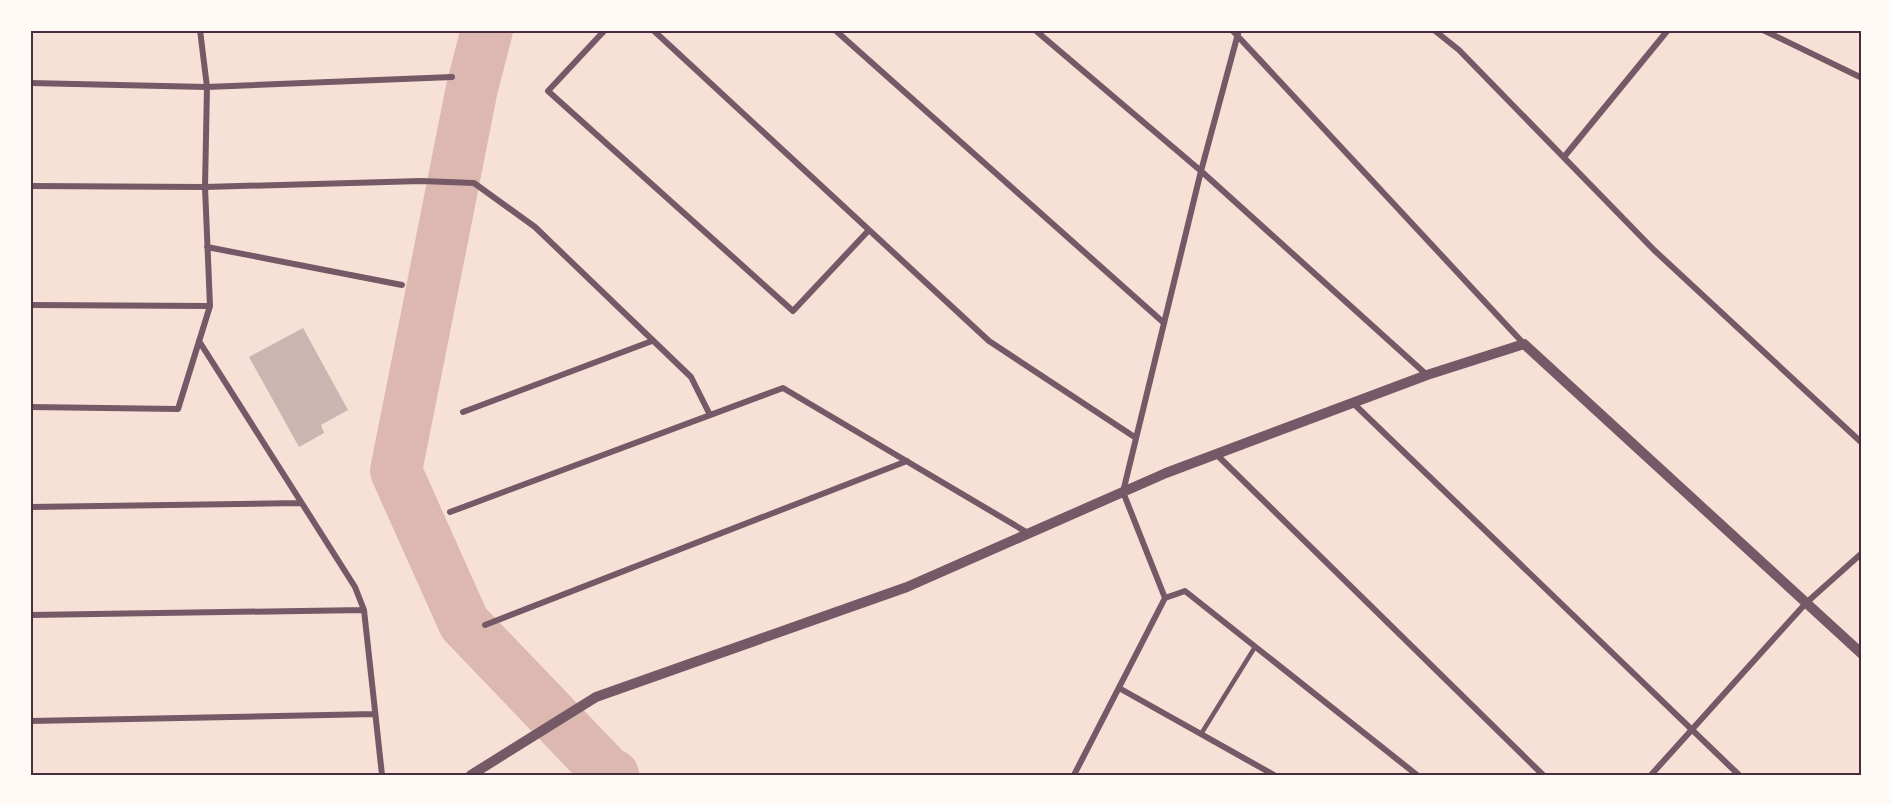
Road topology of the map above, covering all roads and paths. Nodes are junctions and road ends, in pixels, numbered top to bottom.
1 (200, 30) edge
2 (605, 30) edge
3 (653, 30) edge
4 (835, 30) edge
5 (1035, 30) edge
6 (1434, 30) edge
7 (1668, 30) edge
8 (1763, 30) edge
9 (1236, 32) edge
10 (452, 77) dead end
11 (1862, 78) edge
12 (30, 83) edge
13 (207, 87) junction
14 (1564, 157) junction
15 (1201, 171) junction
16 (30, 186) edge
17 (205, 187) junction
18 (869, 230) junction
19 (207, 247) junction
20 (402, 285) dead end
21 (30, 306) edge
22 (210, 306) junction
23 (1164, 323) junction
24 (199, 341) junction
25 (652, 341) junction
26 (1524, 344) junction
27 (1427, 375) junction
28 (1353, 403) junction
29 (30, 407) edge
30 (463, 412) dead end
31 (710, 415) junction
32 (1136, 438) junction
33 (1862, 443) edge
34 (1216, 454) junction
35 (907, 461) junction
36 (1123, 492) junction
37 (301, 503) junction
38 (30, 507) edge
39 (450, 512) dead end
40 (1028, 533) junction
41 (1862, 553) edge
42 (1165, 598) junction
43 (1806, 603) junction
44 (364, 610) junction
45 (30, 615) edge
46 (485, 625) dead end
47 (1256, 647) junction
48 (1862, 654) edge
49 (1119, 688) junction
50 (375, 714) junction
51 (30, 721) edge
52 (1692, 730) junction
53 (1201, 734) junction
54 (382, 775) edge
55 (471, 775) edge
56 (1074, 775) edge
57 (1274, 775) edge
58 (1417, 775) edge
59 (1542, 775) edge
60 (1651, 775) edge
61 (1739, 775) edge

1 - 13 street
2 - 18 street
3 - 18 street
4 - 23 street
5 - 15 street
6 - 14 street
7 - 14 street
8 - 11 street
9 - 15 street
9 - 26 street
10 - 13 street
12 - 13 street
13 - 17 street
14 - 33 street
15 - 23 street
15 - 27 street
16 - 17 street
17 - 19 street
17 - 25 street
18 - 32 street
19 - 20 street
19 - 22 street
21 - 22 street
22 - 24 street
23 - 32 street
24 - 29 street
24 - 37 street
25 - 30 street
25 - 31 street
26 - 27 street
26 - 43 street
27 - 28 street
28 - 34 street
28 - 52 street
31 - 35 street
31 - 39 street
32 - 36 street
34 - 36 street
34 - 59 street
35 - 40 street
35 - 46 street
36 - 40 street
36 - 42 street
37 - 38 street
37 - 44 street
40 - 55 street
41 - 43 street
42 - 47 street
42 - 49 street
43 - 48 street
43 - 52 street
44 - 45 street
44 - 50 street
47 - 53 lane
47 - 58 street
49 - 53 street
49 - 56 street
50 - 51 street
50 - 54 street
52 - 60 street
52 - 61 street
53 - 57 street

